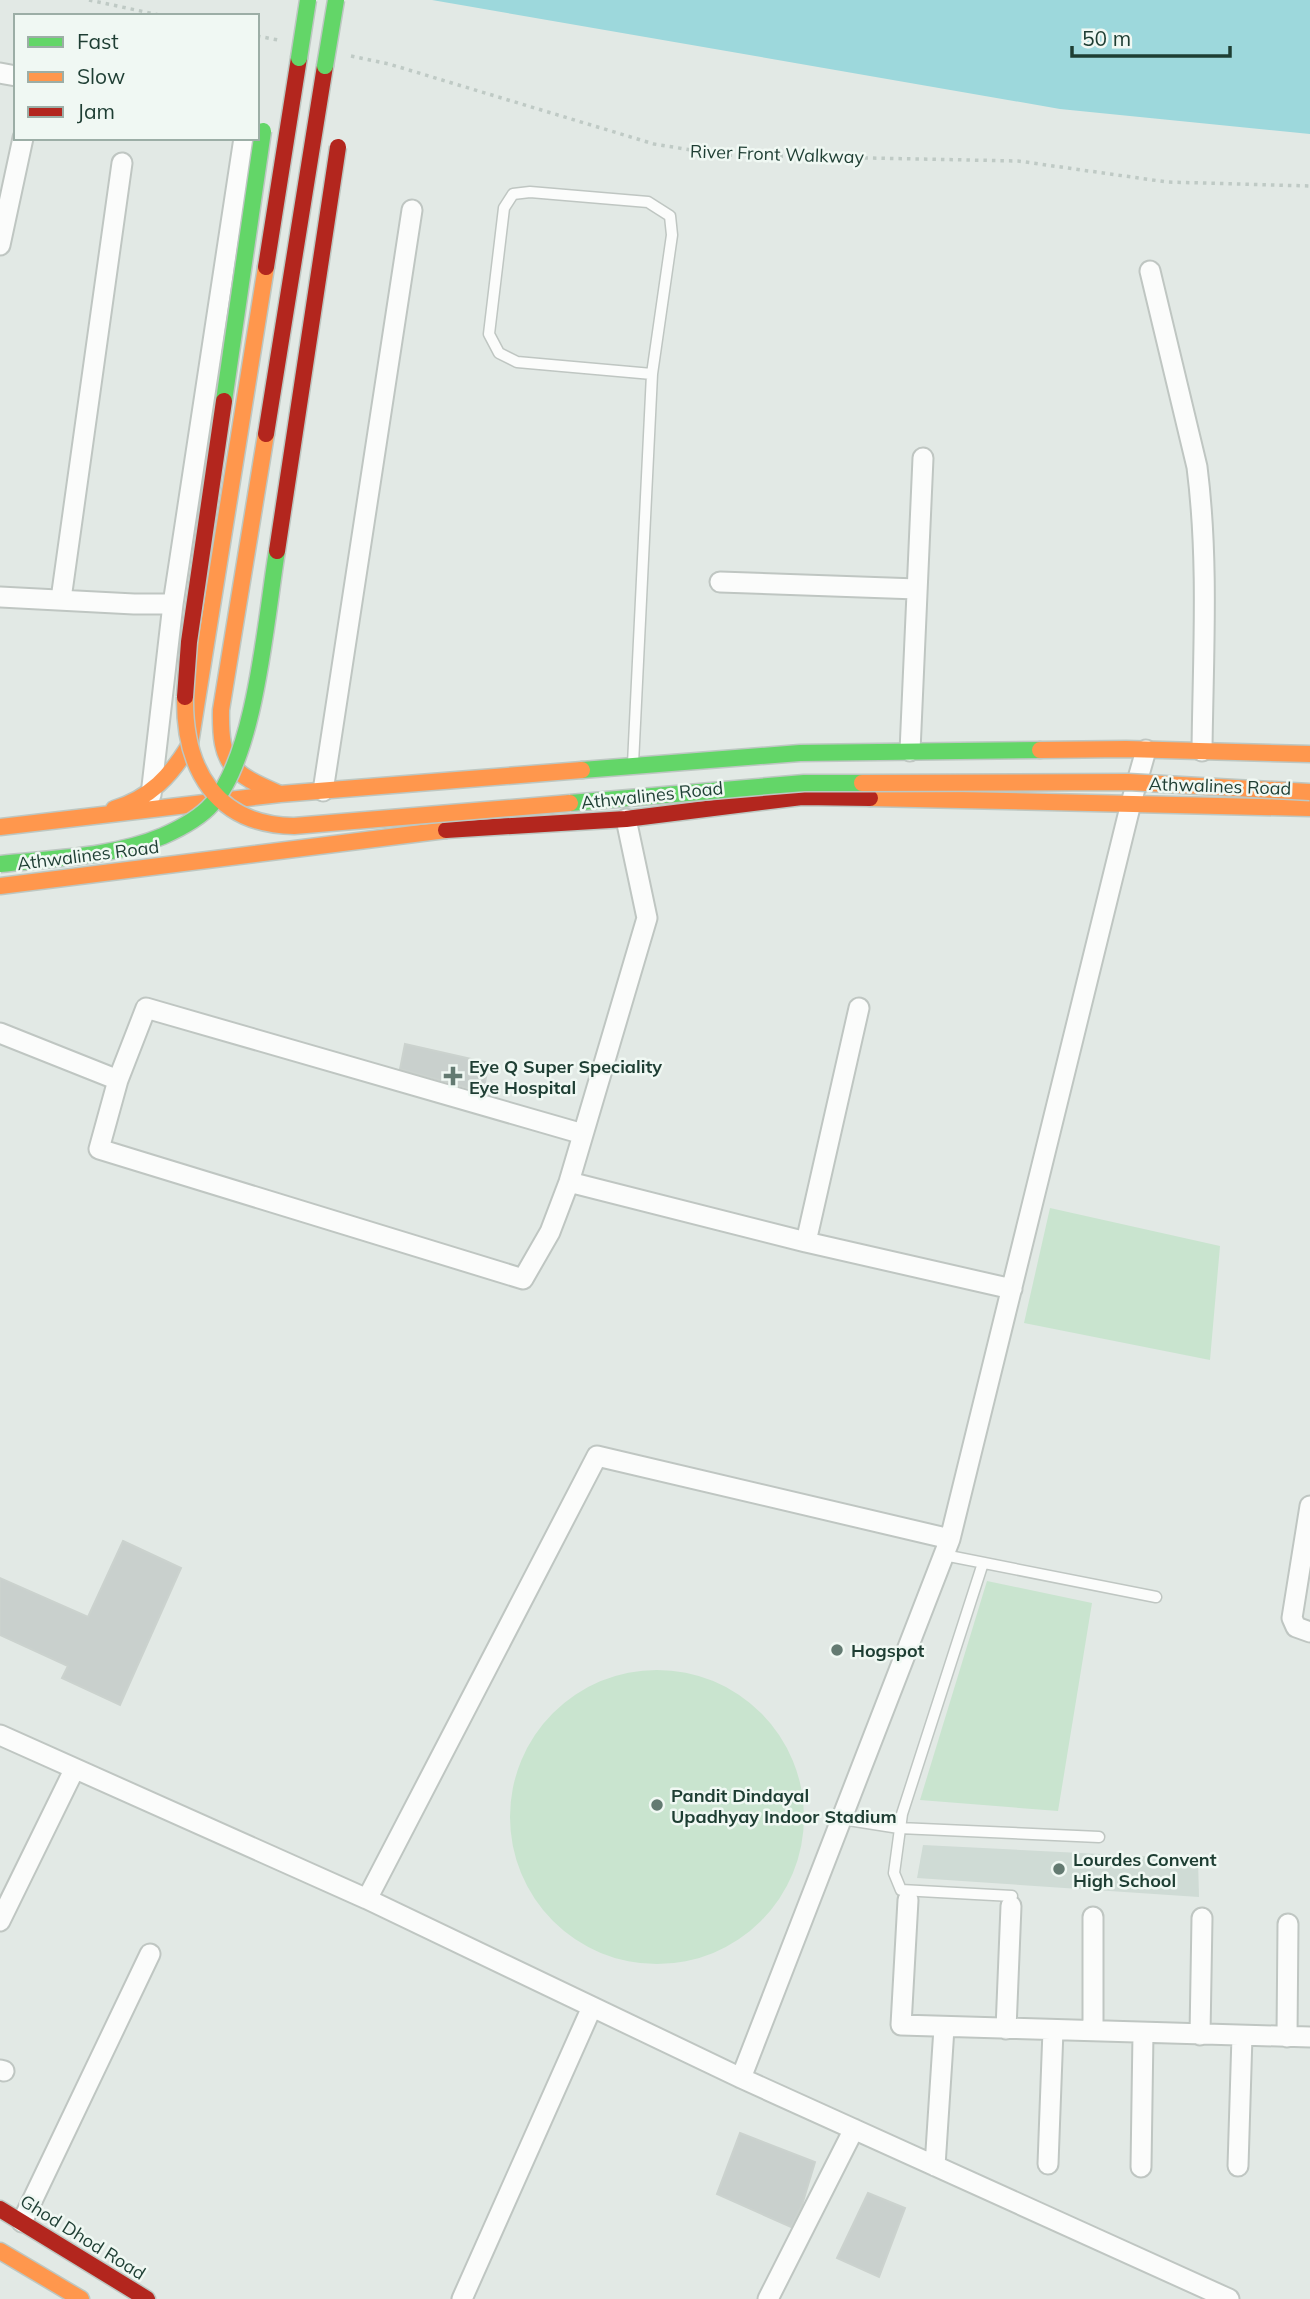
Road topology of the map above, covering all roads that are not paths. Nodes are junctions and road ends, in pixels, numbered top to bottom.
1 (308, 0) edge
2 (336, 0) edge
3 (298, 62) junction
4 (325, 70) junction
5 (262, 124) edge
6 (23, 140) edge
7 (122, 163) dead end
8 (412, 211) dead end
9 (0, 245) edge
10 (1150, 271) dead end
11 (652, 374) junction
12 (923, 458) dead end
13 (720, 582) dead end
14 (917, 589) junction
15 (0, 597) edge
16 (61, 599) junction
17 (173, 604) junction
18 (1146, 750) junction
19 (910, 751) junction
20 (1202, 751) junction
21 (1310, 754) edge
22 (632, 766) junction
23 (515, 775) junction
24 (323, 791) junction
25 (1310, 792) edge
26 (280, 794) junction
27 (152, 801) junction
28 (1131, 803) junction
29 (1310, 808) edge
30 (626, 819) junction
31 (519, 825) junction
32 (0, 828) edge
33 (0, 864) edge
34 (0, 886) edge
35 (859, 1008) dead end
36 (0, 1033) edge
37 (118, 1080) junction
38 (583, 1134) junction
39 (569, 1182) junction
40 (806, 1242) junction
41 (1012, 1289) junction
42 (1310, 1506) edge
43 (947, 1547) junction
44 (983, 1563) junction
45 (1156, 1597) dead end
46 (1310, 1632) edge
47 (0, 1735) edge
48 (74, 1770) junction
49 (842, 1819) junction
50 (899, 1828) junction
51 (1099, 1837) dead end
52 (368, 1899) junction
53 (908, 1900) dead end
54 (1012, 1901) joint
55 (1093, 1917) dead end
56 (1202, 1918) dead end
57 (0, 1921) edge
58 (1288, 1924) dead end
59 (150, 1954) dead end
60 (592, 2007) junction
61 (944, 2028) junction
62 (1006, 2029) junction
63 (1093, 2029) junction
64 (1053, 2030) junction
65 (1143, 2033) junction
66 (1200, 2035) junction
67 (1242, 2036) junction
68 (1287, 2037) junction
69 (1310, 2037) edge
70 (740, 2078) junction
71 (855, 2129) junction
72 (1048, 2164) dead end
73 (934, 2166) junction
74 (1238, 2166) dead end
75 (1141, 2167) dead end
76 (0, 2209) edge
77 (22, 2222) junction
78 (0, 2251) edge
79 (1207, 2295) edge
80 (81, 2299) edge
81 (147, 2299) edge
82 (462, 2299) edge
83 (768, 2299) edge
84 (1229, 2299) edge

1 - 3 main road, bridge
2 - 4 main road, bridge
3 - 5 main road
3 - 27 main road
4 - 26 main road
4 - 33 main road, bridge
5 - 17 street
5 - 25 main road, bridge
6 - 9 street
7 - 16 street
8 - 24 street
10 - 20 street
11 - 11 lane
11 - 22 lane
12 - 14 street
13 - 14 street
14 - 19 street
15 - 16 street
16 - 17 street
17 - 27 street
18 - 19 main road, Athwalines Road
18 - 20 main road, Athwalines Road
18 - 28 street
19 - 22 main road, Athwalines Road
20 - 21 main road, Athwalines Road
22 - 23 main road, Athwalines Road
23 - 24 main road, Athwalines Road
23 - 31 main road
24 - 26 main road, Athwalines Road
26 - 27 main road, Athwalines Road
27 - 32 main road, Athwalines Road
28 - 29 main road, Athwalines Road
28 - 30 main road, Athwalines Road
28 - 41 street
30 - 31 main road, Athwalines Road
30 - 38 street
31 - 34 main road, Athwalines Road
35 - 40 street
36 - 37 street
37 - 38 street
37 - 39 street
38 - 39 street
39 - 40 street
40 - 41 street
41 - 43 street
42 - 46 street
43 - 44 lane
43 - 49 street
43 - 52 street
44 - 45 lane
44 - 50 lane
47 - 48 street
48 - 52 street
48 - 57 street
49 - 50 lane
49 - 70 street
50 - 51 lane
50 - 54 lane
52 - 60 street
53 - 61 street
54 - 62 street
55 - 63 street
56 - 66 street
58 - 68 street
59 - 77 street
60 - 70 street
60 - 82 street
61 - 62 street
61 - 73 street
62 - 64 street
63 - 64 street
63 - 65 street
64 - 72 street
65 - 66 street
65 - 75 street
66 - 67 street
67 - 68 street
67 - 74 street
68 - 69 street
70 - 71 street
71 - 73 street
71 - 83 street
73 - 79 street
76 - 77 main road, Ghod Dhod Road
77 - 81 main road, Ghod Dhod Road
78 - 80 main road
79 - 84 street

